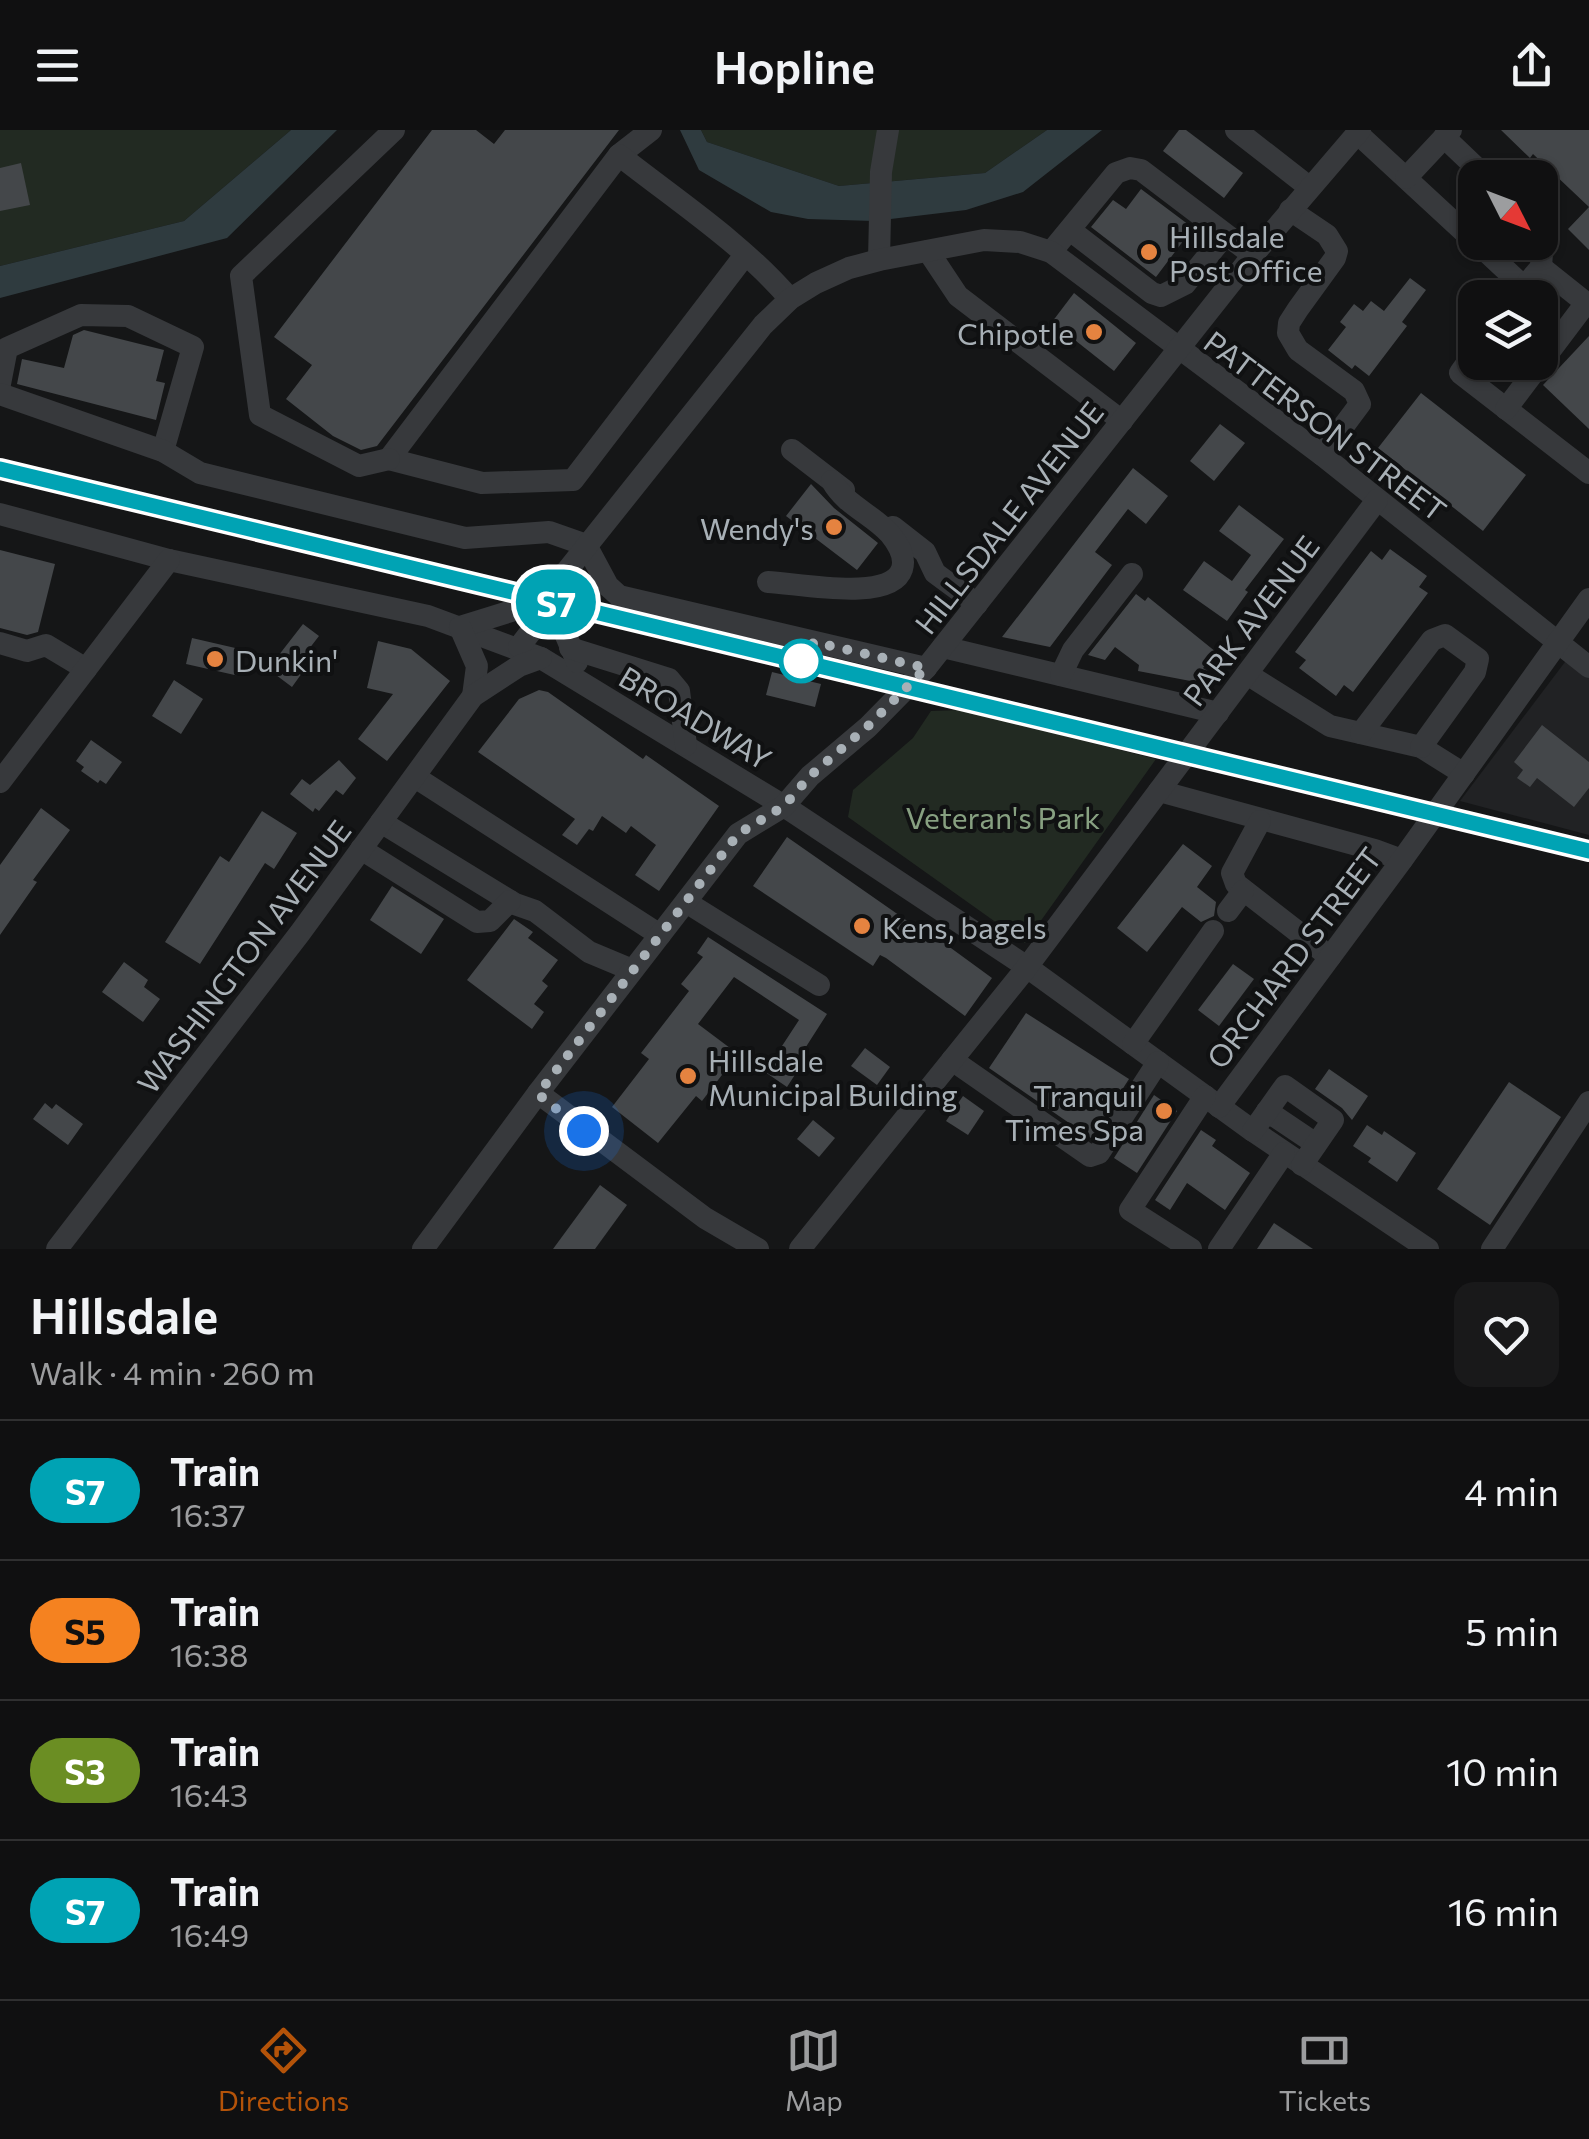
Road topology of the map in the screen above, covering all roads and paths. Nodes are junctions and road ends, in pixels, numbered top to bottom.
1 (394, 130) edge
2 (650, 130) edge
3 (888, 130) edge
4 (1236, 130) edge
5 (1359, 132) edge
6 (1448, 134) edge
7 (619, 155) junction
8 (1471, 160) edge
9 (1406, 178) junction
10 (1309, 187) junction
11 (1290, 210) junction
12 (1458, 226) edge
13 (1070, 230) junction
14 (1225, 235) junction
15 (928, 250) junction
16 (1051, 252) junction
17 (1253, 255) junction
18 (745, 256) junction
19 (879, 260) junction
20 (1492, 260) edge
21 (1541, 260) edge
22 (1541, 266) junction
23 (1509, 280) edge
24 (1530, 280) edge
25 (790, 299) junction
26 (1178, 349) junction
27 (1469, 380) edge
28 (0, 384) edge
29 (0, 394) edge
30 (1506, 409) junction
31 (1122, 421) junction
32 (163, 450) junction
33 (792, 450) dead end
34 (1322, 456) junction
35 (389, 459) junction
36 (1589, 473) edge
37 (832, 481) junction
38 (1377, 500) junction
39 (0, 514) edge
40 (586, 545) junction
41 (169, 560) junction
42 (1132, 574) dead end
43 (565, 581) junction
44 (768, 582) dead end
45 (1589, 600) edge
46 (977, 604) junction
47 (460, 627) junction
48 (1557, 642) junction
49 (0, 643) edge
50 (519, 647) junction
51 (943, 647) junction
52 (570, 648) junction
53 (541, 658) junction
54 (1589, 666) edge
55 (926, 668) junction
56 (86, 670) junction
57 (1248, 674) junction
58 (1061, 675) junction
59 (590, 688) junction
60 (473, 696) junction
61 (1218, 713) junction
62 (1361, 733) junction
63 (686, 745) junction
64 (1421, 748) junction
65 (1464, 774) junction
66 (414, 776) junction
67 (0, 782) edge
68 (1159, 791) junction
69 (784, 806) junction
70 (1260, 821) junction
71 (381, 822) junction
72 (361, 850) junction
73 (1402, 860) junction
74 (1243, 891) junction
75 (510, 901) junction
76 (686, 902) junction
77 (1228, 911) dead end
78 (1213, 931) dead end
79 (660, 935) junction
80 (1330, 957) junction
81 (1026, 967) junction
82 (632, 970) junction
83 (819, 985) dead end
84 (1133, 1044) junction
85 (952, 1060) junction
86 (1158, 1062) junction
87 (1252, 1062) junction
88 (1285, 1086) junction
89 (538, 1094) junction
90 (1212, 1102) junction
91 (1589, 1102) edge
92 (1268, 1111) junction
93 (1253, 1131) junction
94 (1316, 1144) junction
95 (1293, 1159) junction
96 (57, 1249) edge
97 (423, 1249) edge
98 (758, 1249) edge
99 (800, 1249) edge
100 (1191, 1249) edge
101 (1219, 1249) edge
102 (1428, 1249) edge
103 (1492, 1249) edge

1 - 35 street
2 - 7 street
3 - 19 street
4 - 10 street
5 - 9 street
5 - 10 street, HILLSDALE AVENUE
6 - 8 street
6 - 9 street
7 - 18 street
7 - 35 street
9 - 12 street
10 - 11 street, HILLSDALE AVENUE
11 - 17 street, HILLSDALE AVENUE
11 - 34 street
13 - 14 street
13 - 14 street
13 - 16 street
14 - 17 street
15 - 16 street, PATTERSON STREET
15 - 19 street
15 - 31 street
16 - 26 street, PATTERSON STREET
17 - 26 street, HILLSDALE AVENUE
18 - 25 street
18 - 35 street
19 - 25 street
20 - 23 street
21 - 22 street
22 - 24 street
22 - 30 street
25 - 40 street
26 - 31 street, HILLSDALE AVENUE
26 - 34 street, PATTERSON STREET
27 - 30 street
28 - 32 street
29 - 32 street
30 - 36 street
31 - 46 street, HILLSDALE AVENUE
32 - 40 street
33 - 37 street
34 - 38 street, PATTERSON STREET
37 - 44 street
37 - 46 street
38 - 48 street, PATTERSON STREET
38 - 57 street, PARK AVENUE
39 - 41 street, BROADWAY
40 - 43 street
40 - 55 street
41 - 47 street, BROADWAY
41 - 56 street
42 - 58 street
43 - 47 street
43 - 50 street
43 - 52 street
45 - 48 street, ORCHARD STREET
46 - 51 street, HILLSDALE AVENUE
47 - 50 street, BROADWAY
47 - 60 street
48 - 54 street, PATTERSON STREET
48 - 65 street, ORCHARD STREET
49 - 56 street
50 - 53 street, BROADWAY
51 - 55 street, HILLSDALE AVENUE
51 - 58 street
52 - 59 street
52 - 63 street
53 - 59 street, BROADWAY
53 - 60 street, WASHINGTON AVENUE
55 - 69 street, HILLSDALE AVENUE
56 - 67 street
57 - 61 street, PARK AVENUE
57 - 62 street
58 - 61 street
59 - 63 street, BROADWAY
60 - 66 street, WASHINGTON AVENUE
61 - 68 street, PARK AVENUE
62 - 64 street
62 - 64 street
63 - 69 street, BROADWAY
64 - 65 street
65 - 73 street, ORCHARD STREET
66 - 71 street, WASHINGTON AVENUE
66 - 79 street
68 - 70 street
68 - 81 street, PARK AVENUE
69 - 76 street, HILLSDALE AVENUE
69 - 81 street, BROADWAY
70 - 73 street
70 - 74 street
71 - 72 street, WASHINGTON AVENUE
71 - 75 street
72 - 75 street
72 - 96 street, WASHINGTON AVENUE
73 - 80 street, ORCHARD STREET
74 - 77 street
74 - 80 street
75 - 82 street
76 - 79 street, HILLSDALE AVENUE
76 - 83 street
78 - 84 street
79 - 82 street, HILLSDALE AVENUE
80 - 87 street, ORCHARD STREET
81 - 84 street, BROADWAY
81 - 85 street, PARK AVENUE
82 - 89 street, HILLSDALE AVENUE
84 - 86 street, BROADWAY
85 - 86 street
85 - 99 street, PARK AVENUE
86 - 90 street, BROADWAY
87 - 88 street
87 - 90 street, ORCHARD STREET
88 - 92 street
88 - 94 street
89 - 97 street, HILLSDALE AVENUE
89 - 98 street
90 - 93 street, BROADWAY
90 - 100 street, ORCHARD STREET
91 - 103 street
92 - 93 street
92 - 94 street
93 - 95 street, BROADWAY
94 - 95 street
95 - 101 street
95 - 102 street, BROADWAY

